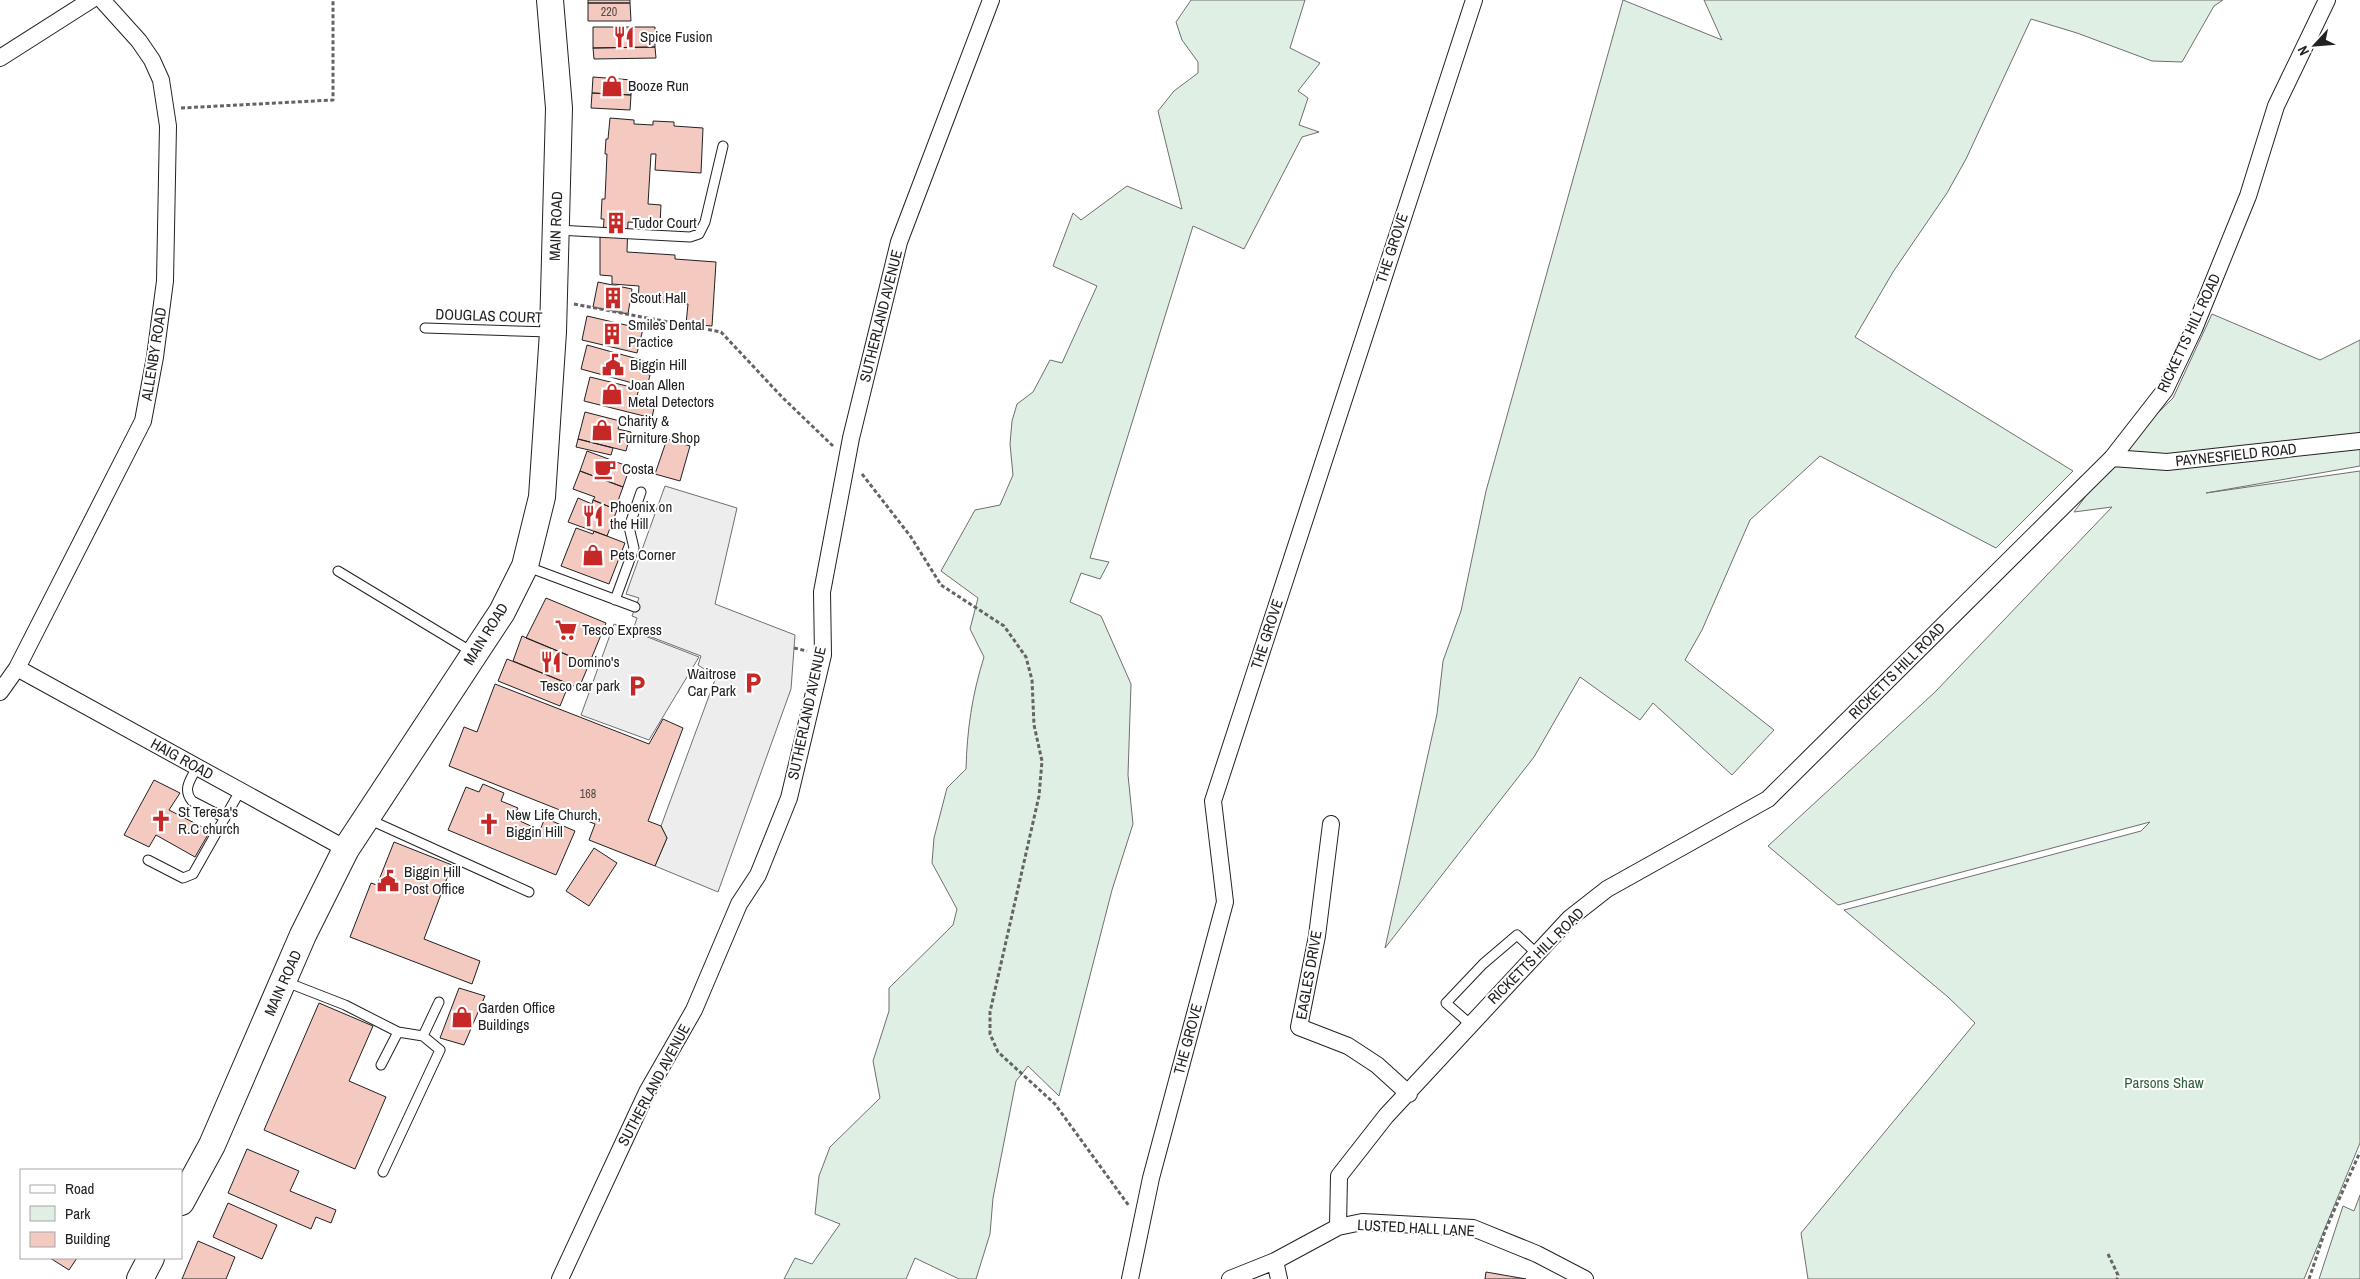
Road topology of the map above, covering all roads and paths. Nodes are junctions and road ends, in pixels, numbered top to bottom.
1 (91, 0) edge
2 (102, 0) edge
3 (333, 0) edge
4 (550, 0) edge
5 (991, 0) edge
6 (1474, 0) edge
7 (2327, 0) edge
8 (0, 58) edge
9 (165, 109) junction
10 (723, 146) dead end
11 (556, 230) junction
12 (554, 300) junction
13 (425, 328) dead end
14 (553, 332) junction
15 (2360, 441) edge
16 (847, 457) junction
17 (2112, 458) junction
18 (641, 492) dead end
19 (524, 566) junction
20 (338, 571) dead end
21 (615, 600) junction
22 (635, 607) dead end
23 (474, 653) junction
24 (18, 668) junction
25 (0, 692) edge
26 (197, 767) junction
27 (240, 791) junction
28 (225, 818) junction
29 (368, 819) junction
30 (1331, 824) dead end
31 (346, 849) junction
32 (148, 860) dead end
33 (530, 892) dead end
34 (1536, 953) junction
35 (283, 981) junction
36 (439, 1002) dead end
37 (1470, 1024) junction
38 (398, 1032) junction
39 (423, 1036) junction
40 (380, 1066) dead end
41 (1409, 1094) junction
42 (2360, 1152) edge
43 (383, 1172) dead end
44 (182, 1200) edge
45 (1141, 1223) junction
46 (1338, 1227) junction
47 (2108, 1254) dead end
48 (150, 1259) edge
49 (1275, 1261) junction
50 (140, 1279) edge
51 (560, 1279) edge
52 (1130, 1279) edge
53 (1230, 1279) edge
54 (1279, 1279) edge
55 (1585, 1279) edge
56 (2116, 1279) edge
57 (2309, 1279) edge

1 - 8 street
2 - 9 street, ALLENBY ROAD
3 - 9 path
4 - 11 main road, MAIN ROAD
5 - 16 street, SUTHERLAND AVENUE
6 - 45 street, THE GROVE
7 - 17 street, RICKETTS HILL ROAD
9 - 24 street, ALLENBY ROAD
10 - 11 lane
11 - 12 main road, MAIN ROAD
12 - 14 main road, MAIN ROAD
12 - 16 path
13 - 14 lane, DOUGLAS COURT
14 - 19 main road, MAIN ROAD
15 - 17 street, PAYNESFIELD ROAD
16 - 45 path
16 - 51 street, SUTHERLAND AVENUE
17 - 34 street, RICKETTS HILL ROAD
18 - 21 lane
19 - 21 lane
19 - 23 main road, MAIN ROAD
20 - 23 lane
21 - 22 lane
23 - 29 main road, MAIN ROAD
24 - 25 street, ALLENBY ROAD
24 - 26 street, HAIG ROAD
26 - 27 street, HAIG ROAD
26 - 28 lane
27 - 28 lane
27 - 31 street, HAIG ROAD
28 - 32 lane
29 - 31 main road, MAIN ROAD
29 - 33 lane
30 - 41 street, EAGLES DRIVE
31 - 35 main road, MAIN ROAD
34 - 37 street, RICKETTS HILL ROAD
34 - 37 lane
35 - 38 lane
35 - 44 main road, MAIN ROAD
36 - 39 lane
37 - 41 street, RICKETTS HILL ROAD
38 - 39 lane
38 - 40 lane
39 - 43 lane
41 - 46 street, RICKETTS HILL ROAD
42 - 57 path
45 - 52 street, THE GROVE
46 - 49 street, LUSTED HALL LANE
46 - 55 street, LUSTED HALL LANE
47 - 56 path
48 - 50 main road
49 - 53 street, LUSTED HALL LANE
49 - 54 street

